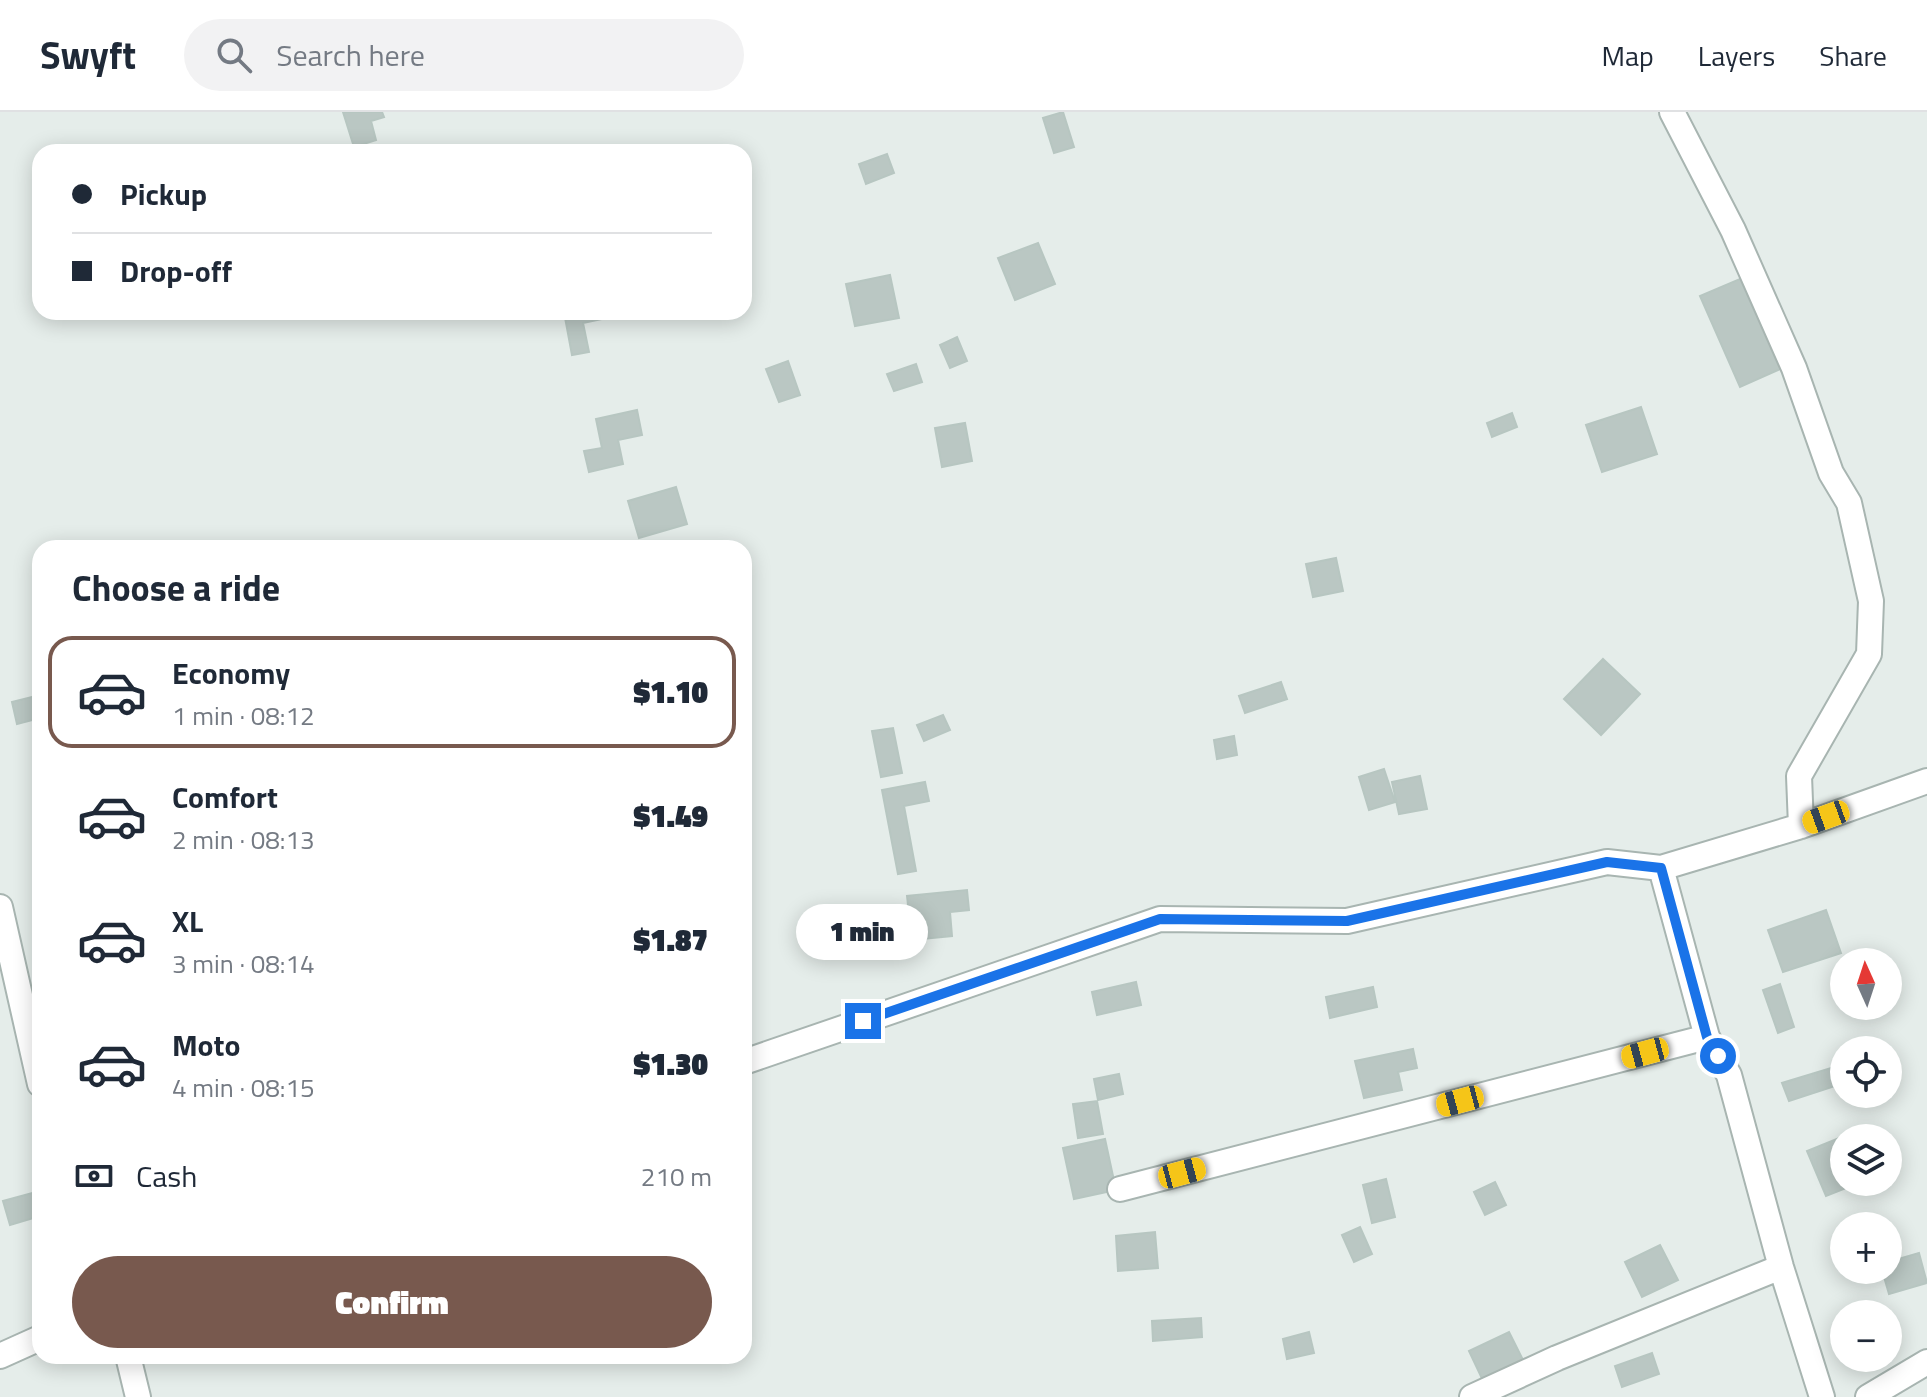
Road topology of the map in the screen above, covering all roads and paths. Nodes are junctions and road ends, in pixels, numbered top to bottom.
1 (1672, 112) edge
2 (1927, 781) edge
3 (1801, 826) junction
4 (1661, 868) junction
5 (0, 907) edge
6 (1707, 1037) junction
7 (32, 1049) edge
8 (752, 1059) edge
9 (1120, 1189) dead end
10 (1781, 1267) junction
11 (32, 1342) edge
12 (0, 1356) edge
13 (1927, 1362) edge
14 (130, 1364) edge
15 (138, 1397) edge
16 (1472, 1397) edge
17 (1822, 1397) edge
18 (1868, 1397) edge

1 - 3 street
2 - 3 street
3 - 4 street
4 - 6 street
4 - 8 street
5 - 7 street
6 - 9 street
6 - 10 street
10 - 16 street
10 - 17 street
11 - 12 street
13 - 18 street
14 - 15 street

